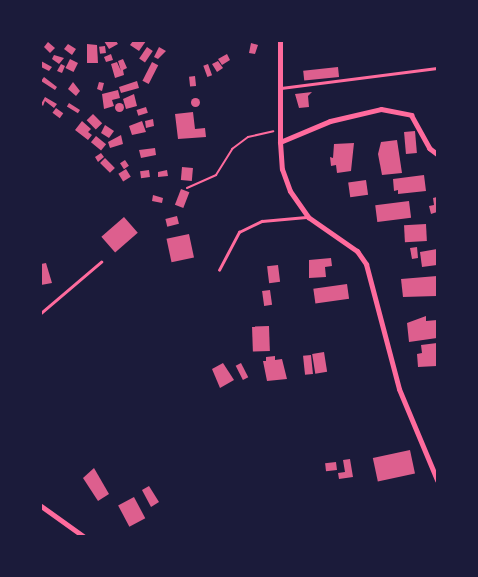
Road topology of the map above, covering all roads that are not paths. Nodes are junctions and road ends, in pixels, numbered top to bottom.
1 (280, 41) edge
2 (437, 68) edge
3 (280, 88) junction
4 (280, 142) junction
5 (437, 154) edge
6 (308, 216) junction
7 (100, 262) dead end
8 (219, 270) dead end
9 (41, 313) edge
10 (437, 480) edge
11 (41, 506) edge
12 (83, 536) edge

1 - 3 street
2 - 3 lane
3 - 4 street
4 - 5 street
4 - 6 street
6 - 8 lane
6 - 10 street
7 - 9 lane
11 - 12 street

